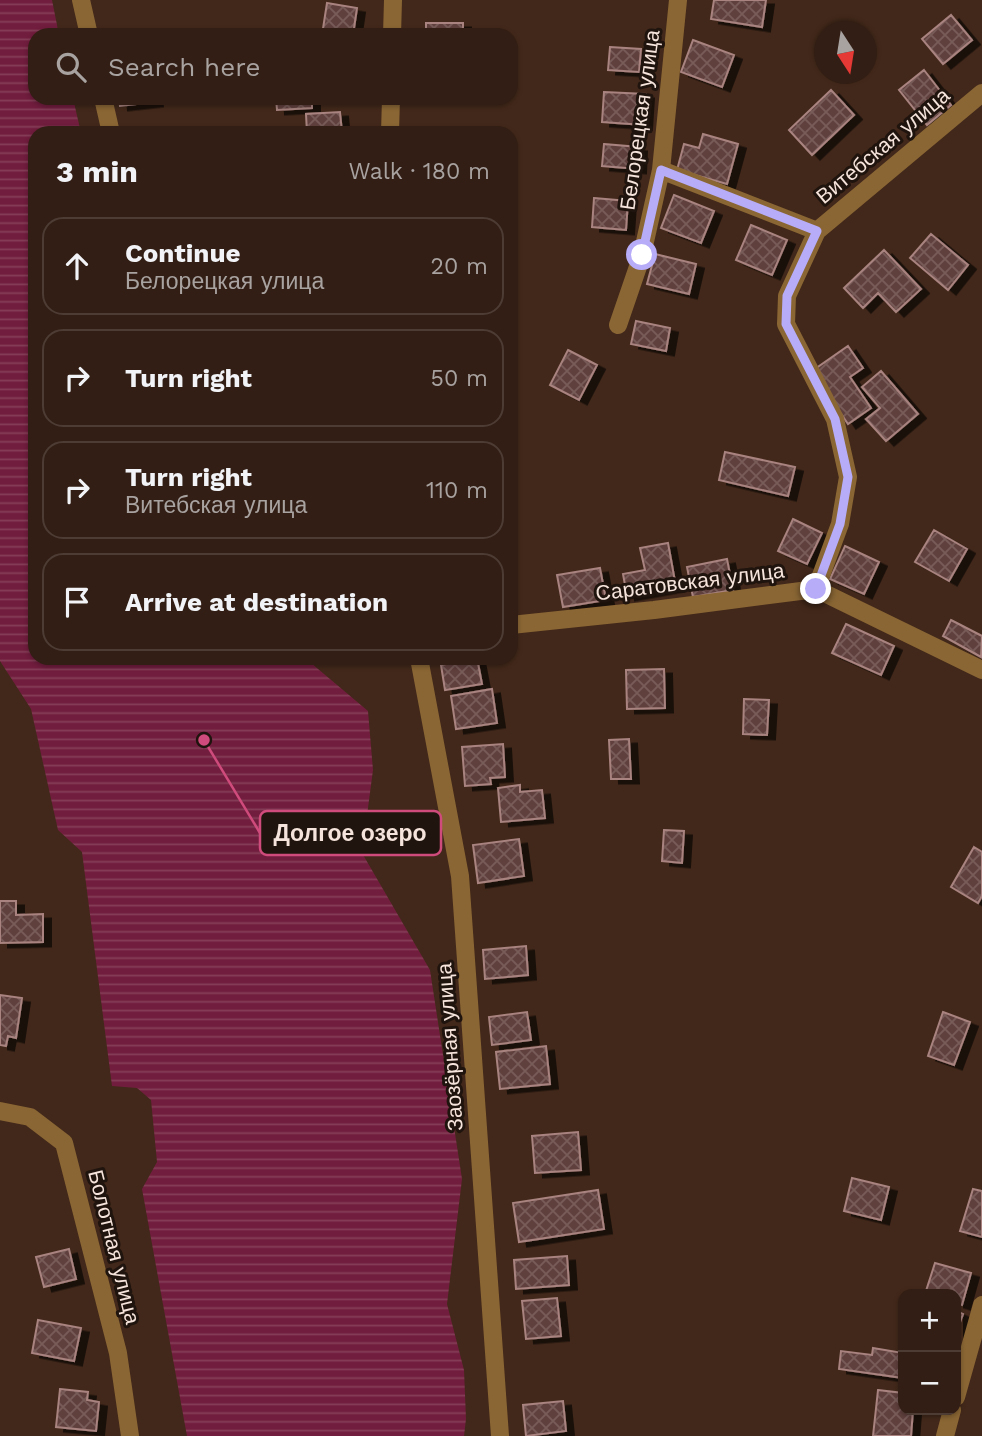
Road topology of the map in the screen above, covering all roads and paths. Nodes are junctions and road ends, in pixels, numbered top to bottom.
1 (81, 0) edge
2 (393, 0) edge
3 (678, 0) edge
4 (87, 28) edge
5 (392, 28) edge
6 (982, 93) edge
7 (105, 105) edge
8 (390, 105) edge
9 (109, 126) edge
10 (390, 126) edge
11 (661, 170) junction
12 (817, 231) junction
13 (618, 326) dead end
14 (816, 589) junction
15 (518, 624) edge
16 (420, 665) edge
17 (982, 670) edge
18 (0, 1111) edge
19 (982, 1305) edge
20 (961, 1379) edge
21 (951, 1415) edge
22 (130, 1436) edge
23 (500, 1436) edge
24 (945, 1436) edge

1 - 4 street
2 - 5 street
3 - 11 street, Белорецкая улица
6 - 12 street, Витебская улица
7 - 9 street
8 - 10 street
11 - 12 street
11 - 13 street, Белорецкая улица
12 - 14 street, Витебская улица
14 - 15 street, Саратовская улица
14 - 17 street, Саратовская улица
16 - 23 street, Заозёрная улица
18 - 22 street, Болотная улица
19 - 20 street
21 - 24 street

